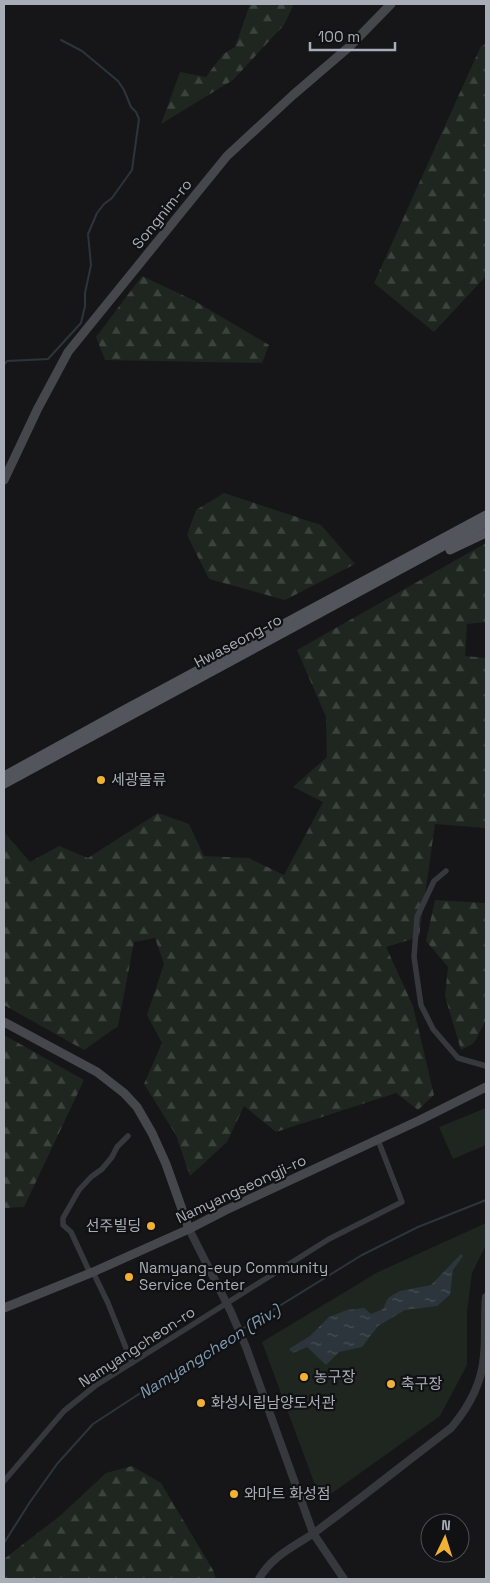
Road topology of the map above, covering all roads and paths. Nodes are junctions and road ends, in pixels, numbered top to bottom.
1 (391, 4) edge
2 (4, 480) edge
3 (486, 516) edge
4 (486, 523) edge
5 (486, 533) edge
6 (357, 593) junction
7 (4, 776) edge
8 (4, 784) edge
9 (446, 871) dead end
10 (4, 1022) edge
11 (486, 1066) edge
12 (486, 1087) edge
13 (128, 1136) dead end
14 (378, 1140) junction
15 (190, 1229) junction
16 (91, 1272) junction
17 (486, 1297) edge
18 (227, 1304) junction
19 (4, 1308) edge
20 (485, 1357) edge
21 (132, 1363) junction
22 (4, 1481) edge
23 (313, 1533) junction
24 (259, 1579) edge
25 (344, 1579) edge

1 - 2 main road, Songnim-ro
3 - 7 main road, Hwaseong-ro
4 - 6 main road, Hwaseong-ro
5 - 6 main road
6 - 8 main road, Hwaseong-ro
9 - 11 street
10 - 15 main road
12 - 14 main road, Namyangseongji-ro
13 - 16 street
14 - 15 main road, Namyangseongji-ro
14 - 18 street, Namyangcheon-ro
15 - 16 main road, Namyangseongji-ro
15 - 18 street
16 - 19 main road, Namyangseongji-ro
16 - 21 street
17 - 20 street
18 - 21 street, Namyangcheon-ro
18 - 23 street
20 - 23 street
21 - 22 street, Namyangcheon-ro
23 - 24 street
23 - 25 street

